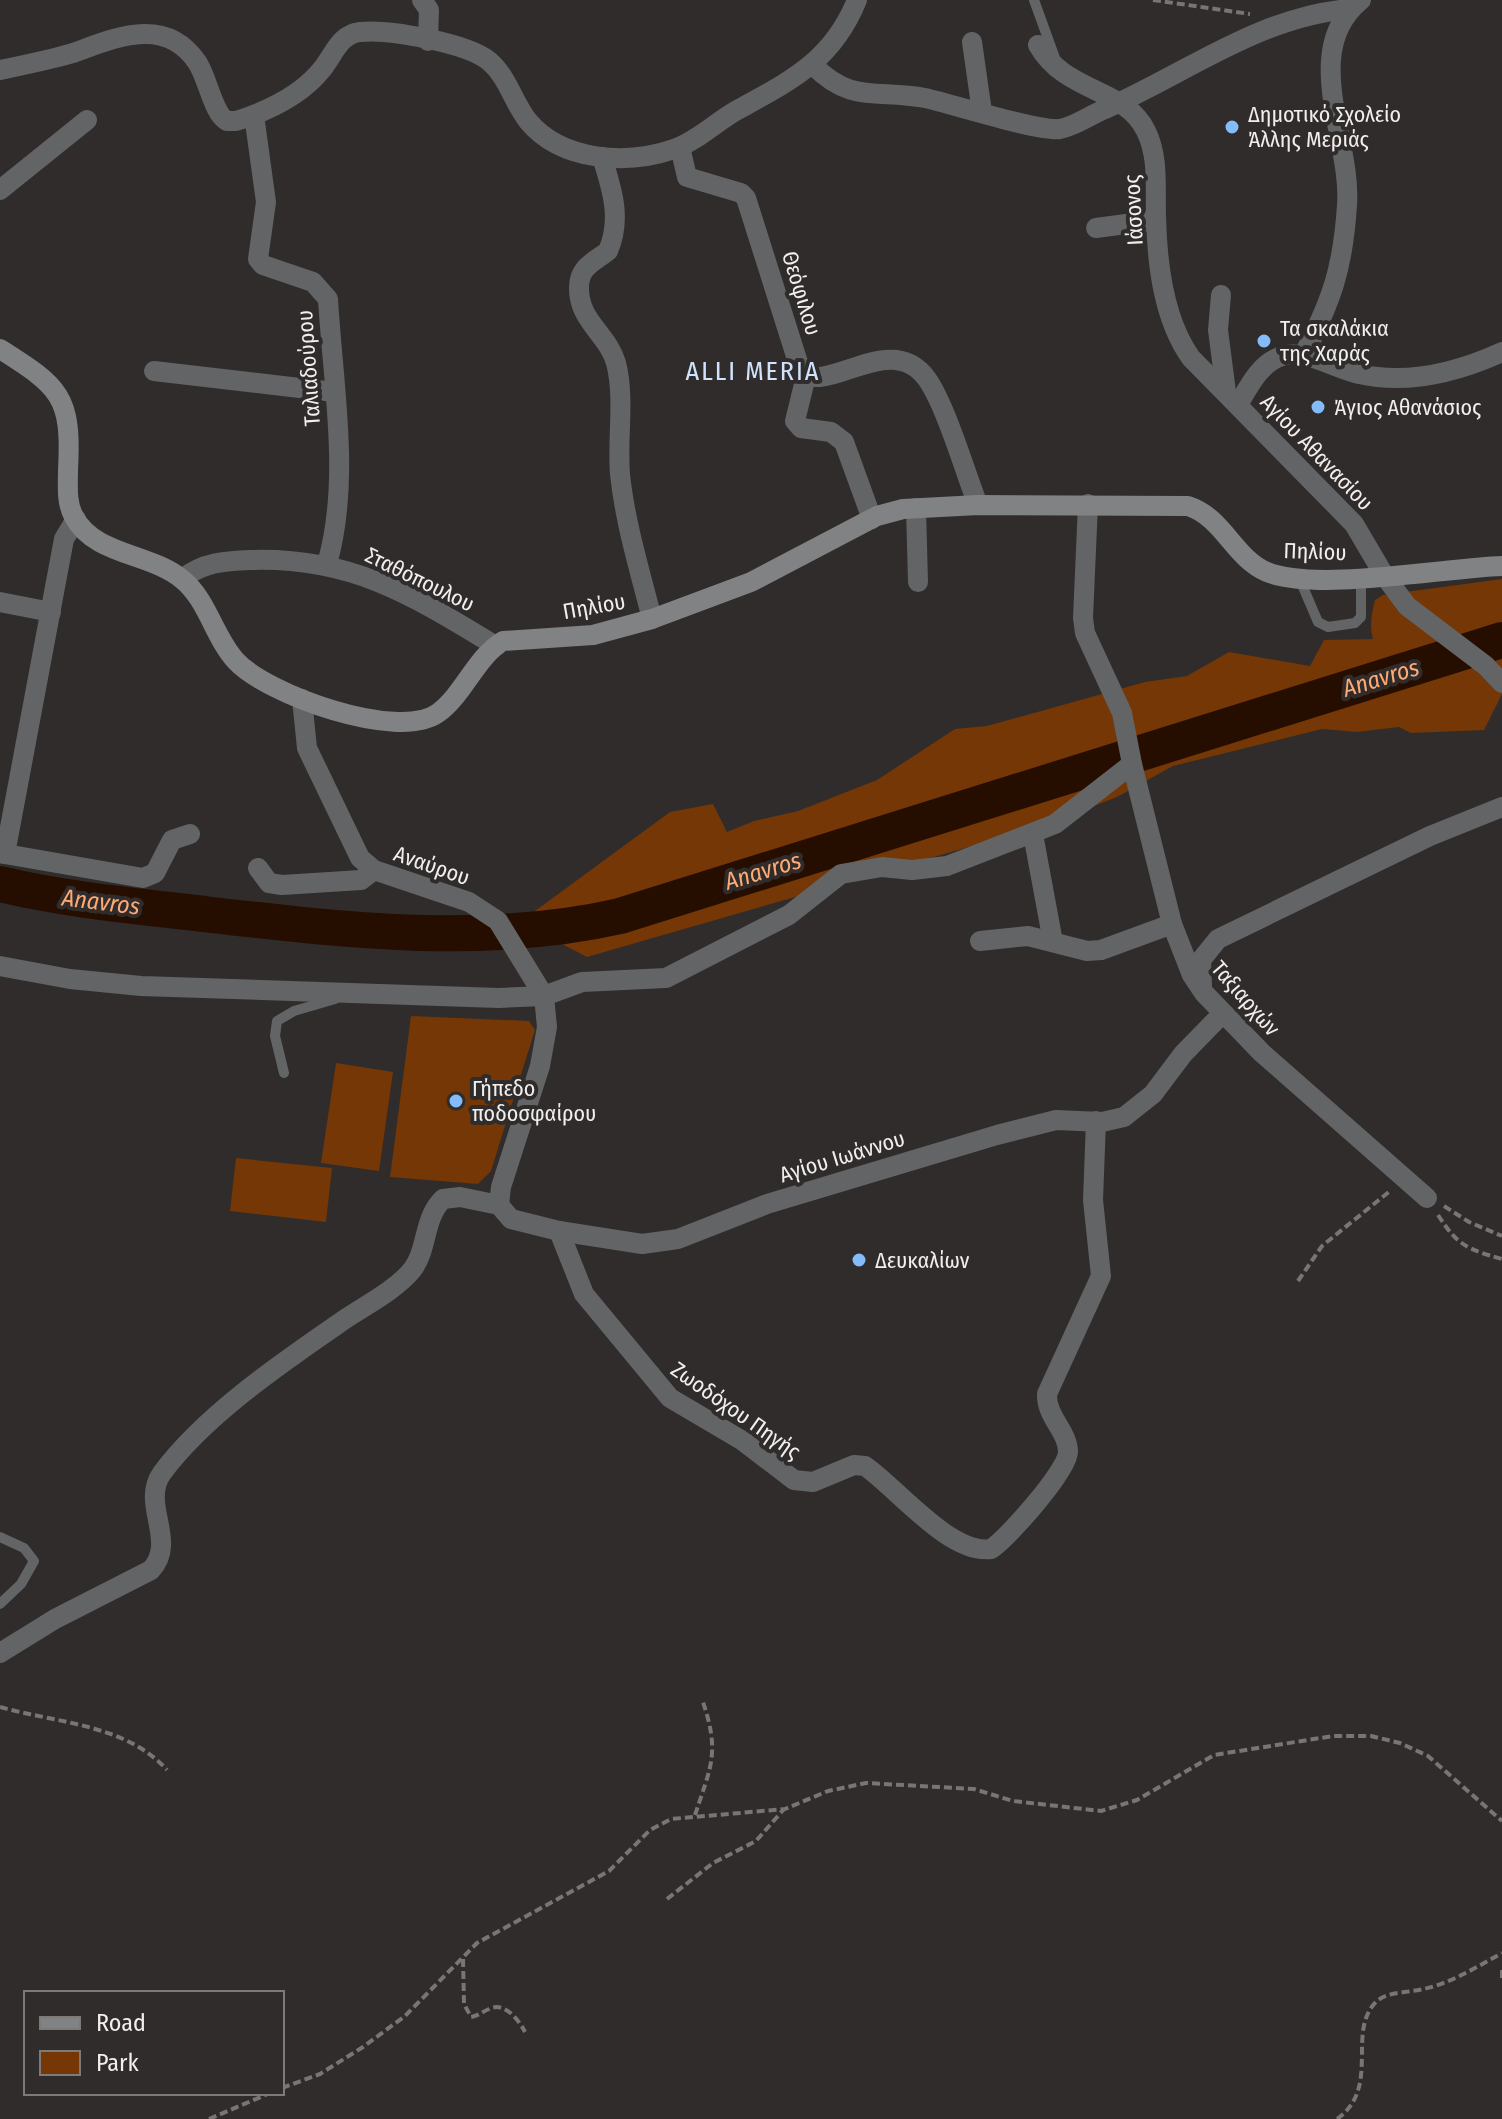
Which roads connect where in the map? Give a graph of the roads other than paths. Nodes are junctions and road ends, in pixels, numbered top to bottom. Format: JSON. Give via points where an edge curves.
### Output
{"nodes":[{"id":1,"x":422,"y":0,"type":"edge"},
{"id":2,"x":857,"y":0,"type":"edge"},
{"id":3,"x":1034,"y":0,"type":"edge"},
{"id":4,"x":1355,"y":5,"type":"edge"},
{"id":5,"x":428,"y":41,"type":"junction"},
{"id":6,"x":972,"y":42,"type":"dead end"},
{"id":7,"x":1038,"y":45,"type":"dead end"},
{"id":8,"x":813,"y":65,"type":"junction"},
{"id":9,"x":0,"y":70,"type":"edge"},
{"id":10,"x":1059,"y":73,"type":"junction"},
{"id":11,"x":1120,"y":103,"type":"junction"},
{"id":12,"x":982,"y":112,"type":"junction"},
{"id":13,"x":254,"y":115,"type":"junction"},
{"id":14,"x":87,"y":120,"type":"dead end"},
{"id":15,"x":680,"y":147,"type":"junction"},
{"id":16,"x":602,"y":157,"type":"junction"},
{"id":17,"x":0,"y":190,"type":"edge"},
{"id":18,"x":1156,"y":220,"type":"junction"},
{"id":19,"x":1096,"y":228,"type":"dead end"},
{"id":20,"x":1221,"y":295,"type":"dead end"},
{"id":21,"x":0,"y":349,"type":"edge"},
{"id":22,"x":1502,"y":352,"type":"edge"},
{"id":23,"x":1303,"y":356,"type":"junction"},
{"id":24,"x":154,"y":371,"type":"dead end"},
{"id":25,"x":806,"y":376,"type":"junction"},
{"id":26,"x":334,"y":392,"type":"junction"},
{"id":27,"x":1232,"y":398,"type":"junction"},
{"id":28,"x":1088,"y":504,"type":"junction"},
{"id":29,"x":978,"y":505,"type":"junction"},
{"id":30,"x":916,"y":508,"type":"junction"},
{"id":31,"x":76,"y":519,"type":"junction"},
{"id":32,"x":872,"y":519,"type":"junction"},
{"id":33,"x":327,"y":564,"type":"junction"},
{"id":34,"x":1502,"y":566,"type":"edge"},
{"id":35,"x":1384,"y":575,"type":"junction"},
{"id":36,"x":1361,"y":576,"type":"junction"},
{"id":37,"x":182,"y":579,"type":"junction"},
{"id":38,"x":1300,"y":580,"type":"junction"},
{"id":39,"x":918,"y":582,"type":"dead end"},
{"id":40,"x":0,"y":602,"type":"edge"},
{"id":41,"x":51,"y":612,"type":"junction"},
{"id":42,"x":652,"y":619,"type":"junction"},
{"id":43,"x":496,"y":646,"type":"junction"},
{"id":44,"x":1502,"y":683,"type":"edge"},
{"id":45,"x":302,"y":699,"type":"junction"},
{"id":46,"x":1131,"y":762,"type":"junction"},
{"id":47,"x":1502,"y":807,"type":"edge"},
{"id":48,"x":190,"y":834,"type":"dead end"},
{"id":49,"x":1033,"y":834,"type":"junction"},
{"id":50,"x":2,"y":854,"type":"edge"},
{"id":51,"x":258,"y":868,"type":"dead end"},
{"id":52,"x":374,"y":870,"type":"junction"},
{"id":53,"x":1172,"y":924,"type":"junction"},
{"id":54,"x":980,"y":941,"type":"dead end"},
{"id":55,"x":1053,"y":942,"type":"junction"},
{"id":56,"x":0,"y":966,"type":"edge"},
{"id":57,"x":356,"y":993,"type":"junction"},
{"id":58,"x":1204,"y":993,"type":"junction"},
{"id":59,"x":544,"y":996,"type":"junction"},
{"id":60,"x":1222,"y":1014,"type":"junction"},
{"id":61,"x":284,"y":1073,"type":"dead end"},
{"id":62,"x":1096,"y":1121,"type":"junction"},
{"id":63,"x":1427,"y":1198,"type":"road end"},
{"id":64,"x":499,"y":1205,"type":"junction"},
{"id":65,"x":559,"y":1231,"type":"junction"},
{"id":66,"x":0,"y":1537,"type":"edge"},
{"id":67,"x":0,"y":1604,"type":"edge"},
{"id":68,"x":0,"y":1653,"type":"edge"}],
"edges":[{"from":1,"to":5,"type":"street","via":[[429,10]]},
{"from":2,"to":8,"type":"street","via":[[847,23]]},
{"from":3,"to":10,"type":"lane"},
{"from":4,"to":11,"type":"street","via":[[1292,20],[1210,55]]},
{"from":4,"to":23,"type":"street","via":[[1337,35],[1330,63],[1347,180],[1342,253],[1331,301]]},
{"from":5,"to":13,"type":"street","via":[[351,34],[307,86]]},
{"from":5,"to":16,"type":"street","via":[[483,56],[504,77],[536,129],[566,147]]},
{"from":6,"to":12,"type":"street"},
{"from":7,"to":10,"type":"street","name":"Ιάσονος"},
{"from":8,"to":12,"type":"street","via":[[844,90],[922,98]]},
{"from":8,"to":15,"type":"street"},
{"from":9,"to":13,"type":"street","via":[[132,32],[157,34],[195,57],[222,119]]},
{"from":10,"to":11,"type":"street","name":"Ιάσονος"},
{"from":11,"to":12,"type":"street","via":[[1057,129]]},
{"from":11,"to":18,"type":"street","name":"Ιάσονος","via":[[1140,119],[1150,142]]},
{"from":13,"to":26,"type":"street","name":"Ταλιαδούρου","via":[[266,202],[258,259],[323,289]]},
{"from":14,"to":17,"type":"street"},
{"from":15,"to":16,"type":"street","via":[[638,158]]},
{"from":15,"to":25,"type":"street","name":"Θεόφιλου","via":[[687,177],[746,198]]},
{"from":16,"to":42,"type":"street","via":[[613,190],[614,231],[608,251],[585,268],[579,292],[585,317],[605,340],[617,366],[624,507]]},
{"from":18,"to":19,"type":"street"},
{"from":18,"to":27,"type":"street","name":"Ιάσονος","via":[[1176,333],[1191,358]]},
{"from":20,"to":27,"type":"street","via":[[1218,330]]},
{"from":21,"to":31,"type":"main road","via":[[39,374],[61,398],[70,428],[67,492]]},
{"from":22,"to":23,"type":"street","via":[[1461,369],[1398,378],[1358,374]]},
{"from":23,"to":27,"type":"street","via":[[1287,355],[1267,365]]},
{"from":24,"to":26,"type":"street"},
{"from":25,"to":29,"type":"street","via":[[878,359],[919,371],[934,394]]},
{"from":25,"to":32,"type":"street","via":[[795,421],[803,429],[831,432],[844,442]]},
{"from":26,"to":33,"type":"street","name":"Ταλιαδούρου","via":[[338,497]]},
{"from":27,"to":35,"type":"street","name":"Αγίου Αθανασίου","via":[[1354,524]]},
{"from":28,"to":29,"type":"main road","name":"Πηλίου"},
{"from":28,"to":38,"type":"main road","name":"Πηλίου","via":[[1168,503],[1194,508],[1212,519],[1253,564]]},
{"from":28,"to":46,"type":"street","name":"Ταξιαρχών","via":[[1085,633],[1122,713]]},
{"from":29,"to":30,"type":"main road","name":"Πηλίου"},
{"from":30,"to":32,"type":"main road","name":"Πηλίου"},
{"from":30,"to":39,"type":"street"},
{"from":31,"to":37,"type":"main road","via":[[107,545]]},
{"from":31,"to":41,"type":"street","via":[[64,539]]},
{"from":32,"to":42,"type":"main road","name":"Πηλίου","via":[[751,582]]},
{"from":33,"to":37,"type":"street","name":"Σταθόπουλου","via":[[224,561],[197,568]]},
{"from":33,"to":43,"type":"street","name":"Σταθόπουλου","via":[[390,587]]},
{"from":34,"to":35,"type":"main road","name":"Πηλίου"},
{"from":35,"to":36,"type":"main road","name":"Πηλίου"},
{"from":35,"to":44,"type":"street","name":"Αγίου Αθανασίου","via":[[1421,619]]},
{"from":36,"to":38,"type":"main road","name":"Πηλίου"},
{"from":36,"to":38,"type":"lane","via":[[1361,617],[1355,623],[1328,627],[1318,622]]},
{"from":37,"to":45,"type":"main road","via":[[198,596],[236,662],[261,683]]},
{"from":40,"to":41,"type":"street"},
{"from":41,"to":50,"type":"street"},
{"from":42,"to":43,"type":"main road","name":"Πηλίου","via":[[593,635],[518,638]]},
{"from":43,"to":45,"type":"main road","via":[[449,703],[428,719],[396,722]]},
{"from":45,"to":52,"type":"street","name":"Αναύρου","via":[[307,748],[360,858]]},
{"from":46,"to":49,"type":"street","via":[[1074,811]]},
{"from":46,"to":53,"type":"street","name":"Ταξιαρχών"},
{"from":47,"to":58,"type":"street","via":[[1430,836],[1218,939],[1201,960]]},
{"from":48,"to":50,"type":"street","via":[[172,840],[155,873],[143,878]]},
{"from":49,"to":55,"type":"street"},
{"from":49,"to":59,"type":"street","via":[[947,866],[841,874],[789,915],[666,978],[582,982]]},
{"from":51,"to":52,"type":"street","via":[[269,883],[282,885],[361,880]]},
{"from":52,"to":59,"type":"street","name":"Αναύρου","via":[[469,902],[498,921]]},
{"from":53,"to":55,"type":"street","via":[[1101,950]]},
{"from":53,"to":58,"type":"street","name":"Ταξιαρχών"},
{"from":54,"to":55,"type":"street","via":[[1023,936]]},
{"from":56,"to":57,"type":"street","via":[[141,986]]},
{"from":57,"to":59,"type":"street"},
{"from":57,"to":61,"type":"lane","via":[[277,1021]]},
{"from":58,"to":60,"type":"street","name":"Ταξιαρχών"},
{"from":59,"to":64,"type":"street","name":"Αναύρου","via":[[547,1027],[540,1066]]},
{"from":60,"to":62,"type":"street","name":"Αγίου Ιωάννου","via":[[1146,1102],[1124,1117]]},
{"from":60,"to":63,"type":"street","name":"Ταξιαρχών"},
{"from":62,"to":65,"type":"street","name":"Αγίου Ιωάννου","via":[[1056,1120],[997,1135],[767,1204],[662,1242],[642,1244]]},
{"from":62,"to":65,"type":"street","name":"Ζωοδόχου Πηγής","via":[[1093,1190],[1101,1276],[1047,1394],[1067,1457],[991,1549],[975,1549],[952,1537],[865,1466],[854,1465],[813,1482],[794,1480],[743,1441],[670,1398],[584,1294]]},
{"from":64,"to":65,"type":"street","name":"Αγίου Ιωάννου","via":[[511,1219]]},
{"from":64,"to":68,"type":"street","name":"Αγίου Ιωάννου","via":[[443,1199],[433,1211],[412,1269],[267,1376],[159,1477],[153,1493],[162,1547],[151,1570]]},
{"from":66,"to":67,"type":"lane","via":[[24,1548],[34,1561],[21,1584]]}]}
